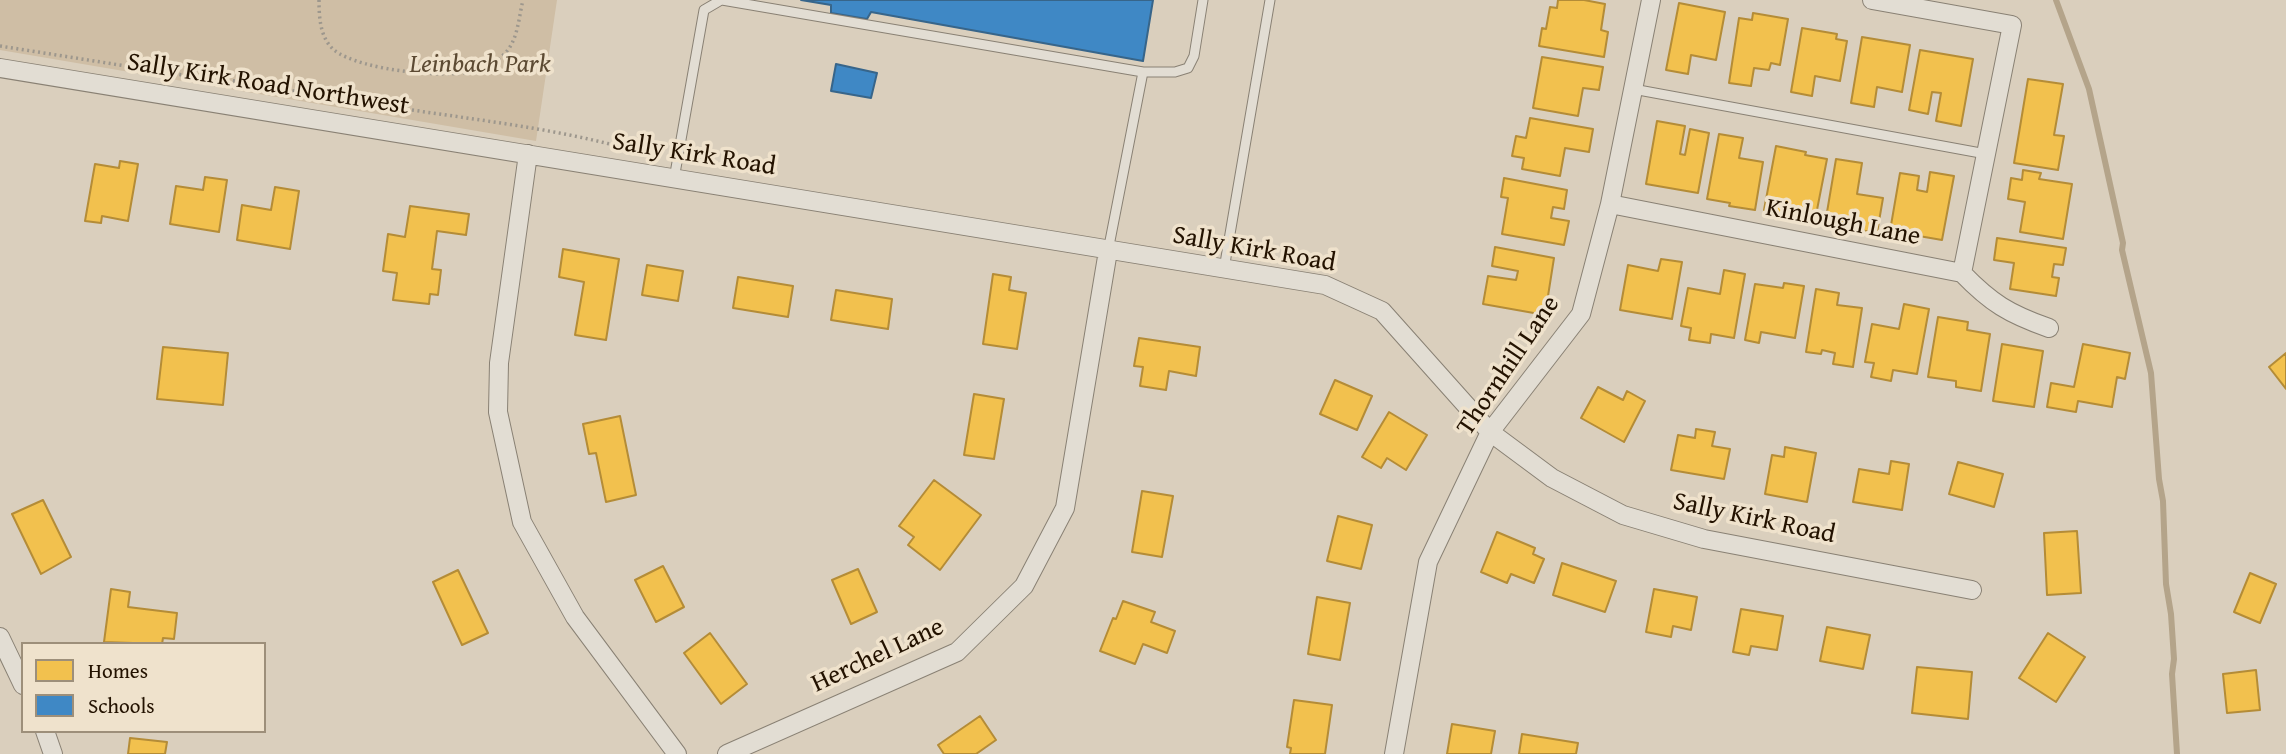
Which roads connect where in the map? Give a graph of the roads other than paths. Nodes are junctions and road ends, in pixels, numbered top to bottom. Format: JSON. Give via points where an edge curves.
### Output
{"nodes":[{"id":1,"x":722,"y":0,"type":"edge"},
{"id":2,"x":1203,"y":0,"type":"edge"},
{"id":3,"x":1270,"y":0,"type":"edge"},
{"id":4,"x":1651,"y":0,"type":"edge"},
{"id":5,"x":1872,"y":0,"type":"edge"},
{"id":6,"x":0,"y":68,"type":"edge"},
{"id":7,"x":1143,"y":72,"type":"junction"},
{"id":8,"x":1633,"y":89,"type":"junction"},
{"id":9,"x":528,"y":154,"type":"junction"},
{"id":10,"x":1986,"y":154,"type":"junction"},
{"id":11,"x":674,"y":179,"type":"junction"},
{"id":12,"x":1610,"y":204,"type":"junction"},
{"id":13,"x":1108,"y":251,"type":"junction"},
{"id":14,"x":1224,"y":269,"type":"junction"},
{"id":15,"x":1962,"y":273,"type":"junction"},
{"id":16,"x":2049,"y":328,"type":"dead end"},
{"id":17,"x":1490,"y":432,"type":"junction"},
{"id":18,"x":1972,"y":590,"type":"dead end"},
{"id":19,"x":0,"y":637,"type":"edge"},
{"id":20,"x":21,"y":681,"type":"edge"},
{"id":21,"x":46,"y":733,"type":"edge"},
{"id":22,"x":53,"y":754,"type":"edge"},
{"id":23,"x":677,"y":754,"type":"edge"},
{"id":24,"x":727,"y":754,"type":"edge"},
{"id":25,"x":1394,"y":754,"type":"edge"}],
"edges":[{"from":1,"to":7,"type":"lane"},
{"from":1,"to":11,"type":"lane","via":[[704,9]]},
{"from":2,"to":7,"type":"lane","via":[[1188,68]]},
{"from":3,"to":14,"type":"lane"},
{"from":4,"to":8,"type":"street","name":"Thornhill Lane"},
{"from":5,"to":10,"type":"street","via":[[2012,25]]},
{"from":6,"to":9,"type":"street","name":"Sally Kirk Road Northwest"},
{"from":7,"to":13,"type":"lane"},
{"from":8,"to":10,"type":"lane"},
{"from":8,"to":12,"type":"street","name":"Thornhill Lane"},
{"from":9,"to":11,"type":"street","name":"Sally Kirk Road"},
{"from":9,"to":23,"type":"street","via":[[499,363],[499,412],[522,522],[575,617]]},
{"from":10,"to":15,"type":"street"},
{"from":11,"to":13,"type":"street","name":"Sally Kirk Road"},
{"from":12,"to":15,"type":"street","name":"Kinlough Lane"},
{"from":12,"to":17,"type":"street","name":"Thornhill Lane","via":[[1581,314]]},
{"from":13,"to":14,"type":"street","name":"Sally Kirk Road"},
{"from":13,"to":24,"type":"street","name":"Herchel Lane","via":[[1065,508],[1024,586],[957,652]]},
{"from":14,"to":17,"type":"street","name":"Sally Kirk Road","via":[[1325,285],[1382,311]]},
{"from":15,"to":16,"type":"street","via":[[1984,295],[2018,317]]},
{"from":17,"to":18,"type":"street","name":"Sally Kirk Road","via":[[1552,478],[1623,515],[1704,539]]},
{"from":17,"to":25,"type":"street","name":"Thornhill Lane","via":[[1428,562]]},
{"from":19,"to":20,"type":"street"},
{"from":21,"to":22,"type":"street"}]}
